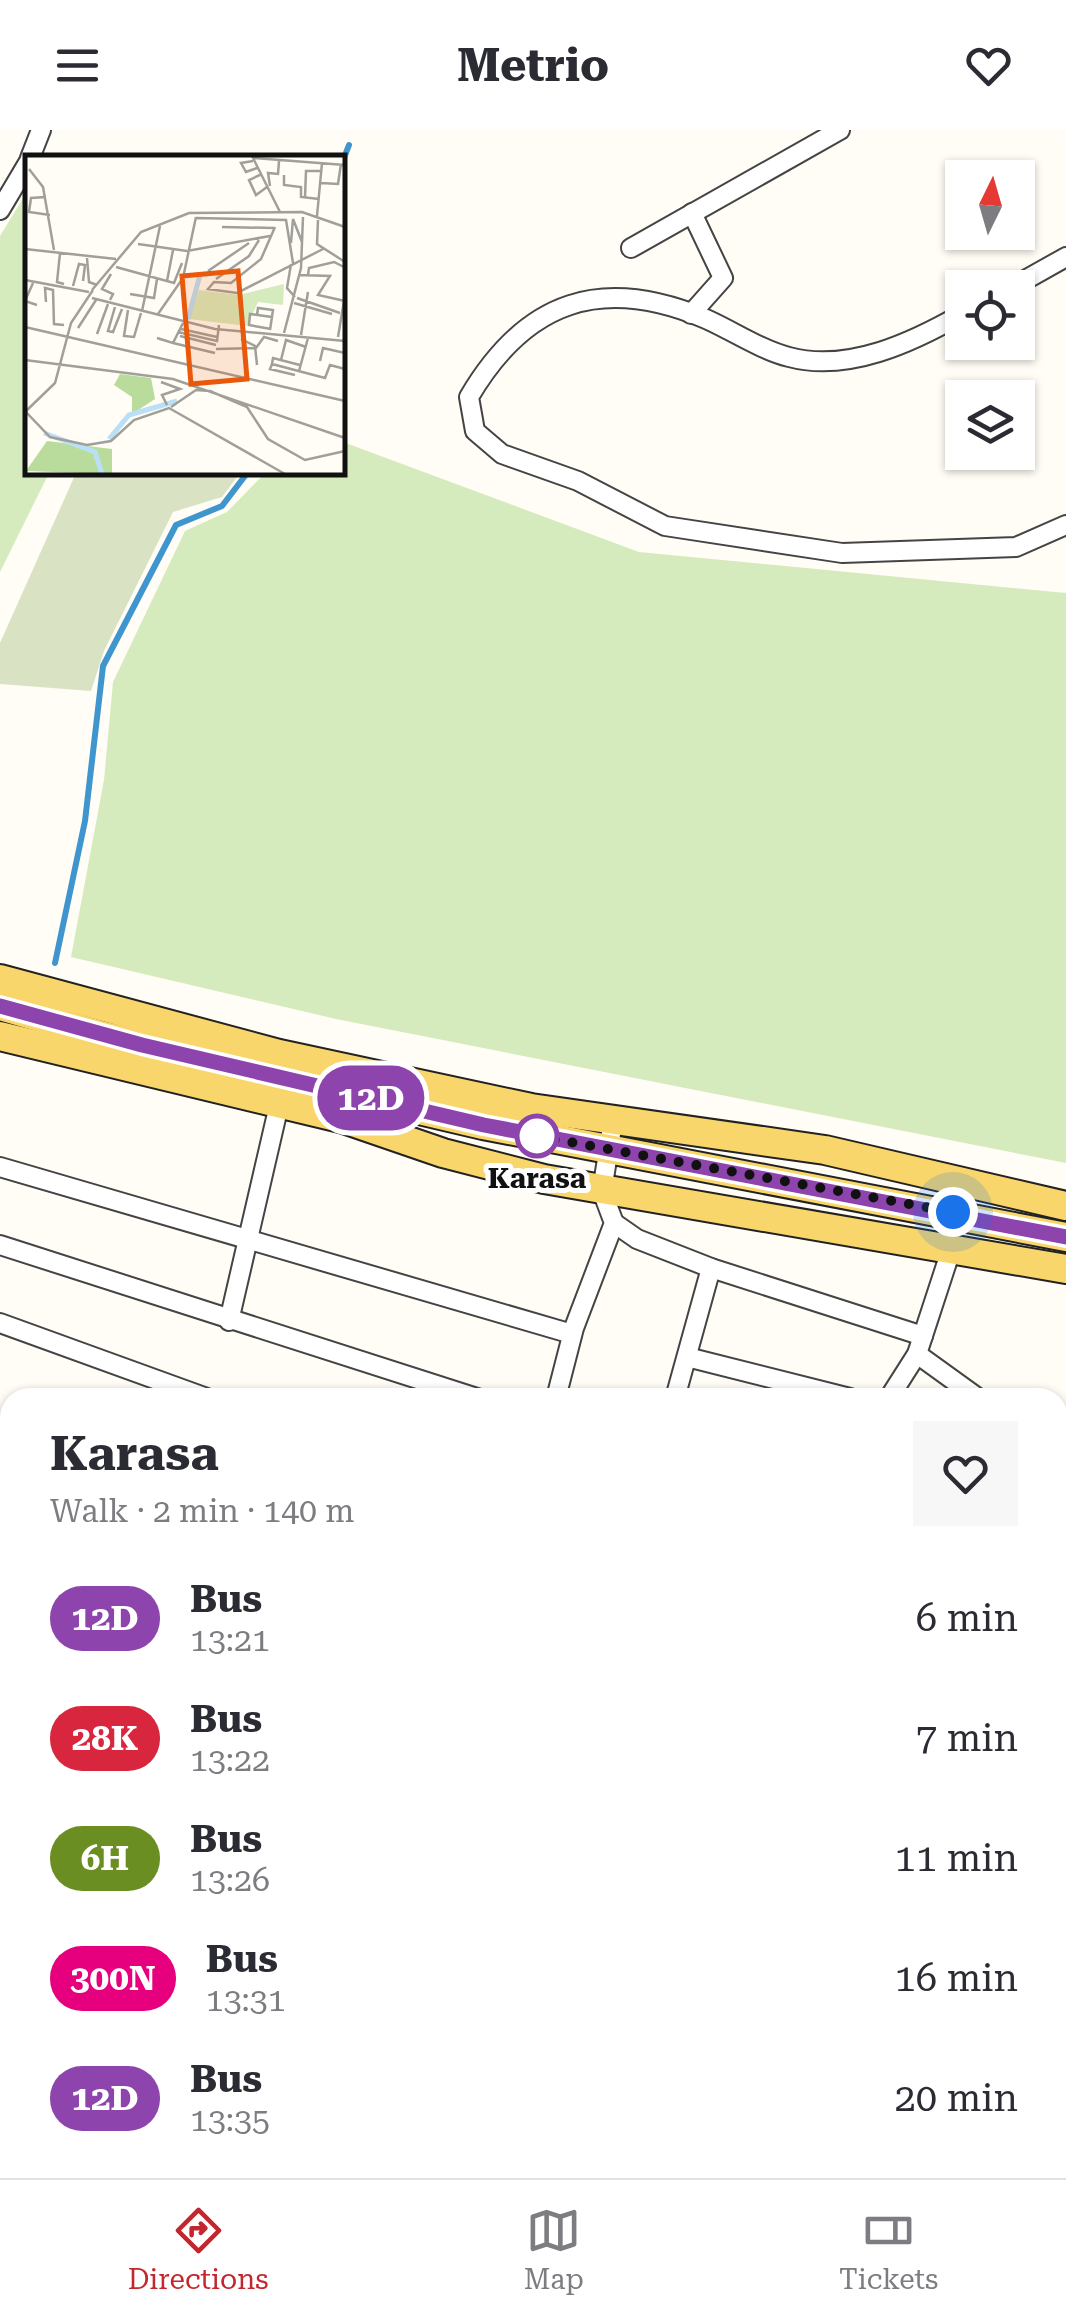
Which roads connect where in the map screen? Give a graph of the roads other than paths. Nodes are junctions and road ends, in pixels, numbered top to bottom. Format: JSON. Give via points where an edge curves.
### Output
{"nodes":[{"id":1,"x":41,"y":130,"type":"edge"},
{"id":2,"x":840,"y":130,"type":"edge"},
{"id":3,"x":31,"y":155,"type":"edge"},
{"id":4,"x":25,"y":167,"type":"edge"},
{"id":5,"x":0,"y":210,"type":"edge"},
{"id":6,"x":692,"y":213,"type":"junction"},
{"id":7,"x":632,"y":248,"type":"dead end"},
{"id":8,"x":1066,"y":257,"type":"edge"},
{"id":9,"x":1035,"y":274,"type":"edge"},
{"id":10,"x":692,"y":314,"type":"junction"},
{"id":11,"x":945,"y":324,"type":"edge"},
{"id":12,"x":1066,"y":525,"type":"edge"},
{"id":13,"x":0,"y":978,"type":"edge"},
{"id":14,"x":0,"y":1006,"type":"edge"},
{"id":15,"x":0,"y":1036,"type":"edge"},
{"id":16,"x":279,"y":1105,"type":"junction"},
{"id":17,"x":611,"y":1136,"type":"junction"},
{"id":18,"x":0,"y":1167,"type":"edge"},
{"id":19,"x":602,"y":1191,"type":"junction"},
{"id":20,"x":1066,"y":1206,"type":"edge"},
{"id":21,"x":614,"y":1223,"type":"junction"},
{"id":22,"x":1066,"y":1237,"type":"edge"},
{"id":23,"x":246,"y":1240,"type":"junction"},
{"id":24,"x":0,"y":1245,"type":"edge"},
{"id":25,"x":952,"y":1246,"type":"junction"},
{"id":26,"x":711,"y":1268,"type":"junction"},
{"id":27,"x":1066,"y":1269,"type":"edge"},
{"id":28,"x":228,"y":1320,"type":"junction"},
{"id":29,"x":0,"y":1324,"type":"edge"},
{"id":30,"x":572,"y":1334,"type":"junction"},
{"id":31,"x":924,"y":1334,"type":"junction"},
{"id":32,"x":687,"y":1357,"type":"junction"},
{"id":33,"x":180,"y":1388,"type":"edge"},
{"id":34,"x":445,"y":1388,"type":"edge"},
{"id":35,"x":558,"y":1388,"type":"edge"},
{"id":36,"x":678,"y":1388,"type":"edge"},
{"id":37,"x":810,"y":1388,"type":"edge"},
{"id":38,"x":894,"y":1388,"type":"edge"},
{"id":39,"x":970,"y":1388,"type":"edge"}],
"edges":[{"from":1,"to":3,"type":"street"},
{"from":2,"to":6,"type":"street"},
{"from":4,"to":5,"type":"street"},
{"from":6,"to":7,"type":"street"},
{"from":6,"to":10,"type":"street","via":[[723,278]]},
{"from":8,"to":9,"type":"street"},
{"from":10,"to":11,"type":"street","via":[[790,358],[850,359],[916,340]]},
{"from":10,"to":12,"type":"street","via":[[603,295],[544,316],[511,337],[485,370],[469,398],[474,432],[502,454],[578,481],[665,526],[842,552],[1016,547]]},
{"from":13,"to":17,"type":"main road"},
{"from":14,"to":17,"type":"main road","via":[[216,1063]]},
{"from":15,"to":16,"type":"main road"},
{"from":16,"to":19,"type":"main road"},
{"from":16,"to":23,"type":"street"},
{"from":17,"to":19,"type":"street"},
{"from":17,"to":20,"type":"main road","via":[[824,1150]]},
{"from":17,"to":22,"type":"main road"},
{"from":18,"to":23,"type":"street"},
{"from":19,"to":21,"type":"street"},
{"from":19,"to":25,"type":"main road"},
{"from":21,"to":26,"type":"street","via":[[637,1240]]},
{"from":21,"to":30,"type":"street"},
{"from":23,"to":28,"type":"street"},
{"from":23,"to":30,"type":"street"},
{"from":24,"to":28,"type":"street"},
{"from":25,"to":27,"type":"main road"},
{"from":25,"to":31,"type":"street"},
{"from":26,"to":31,"type":"street"},
{"from":26,"to":32,"type":"street"},
{"from":28,"to":34,"type":"street"},
{"from":29,"to":33,"type":"street"},
{"from":30,"to":35,"type":"street"},
{"from":31,"to":38,"type":"street"},
{"from":31,"to":39,"type":"street"},
{"from":32,"to":36,"type":"street"},
{"from":32,"to":37,"type":"street"}]}
